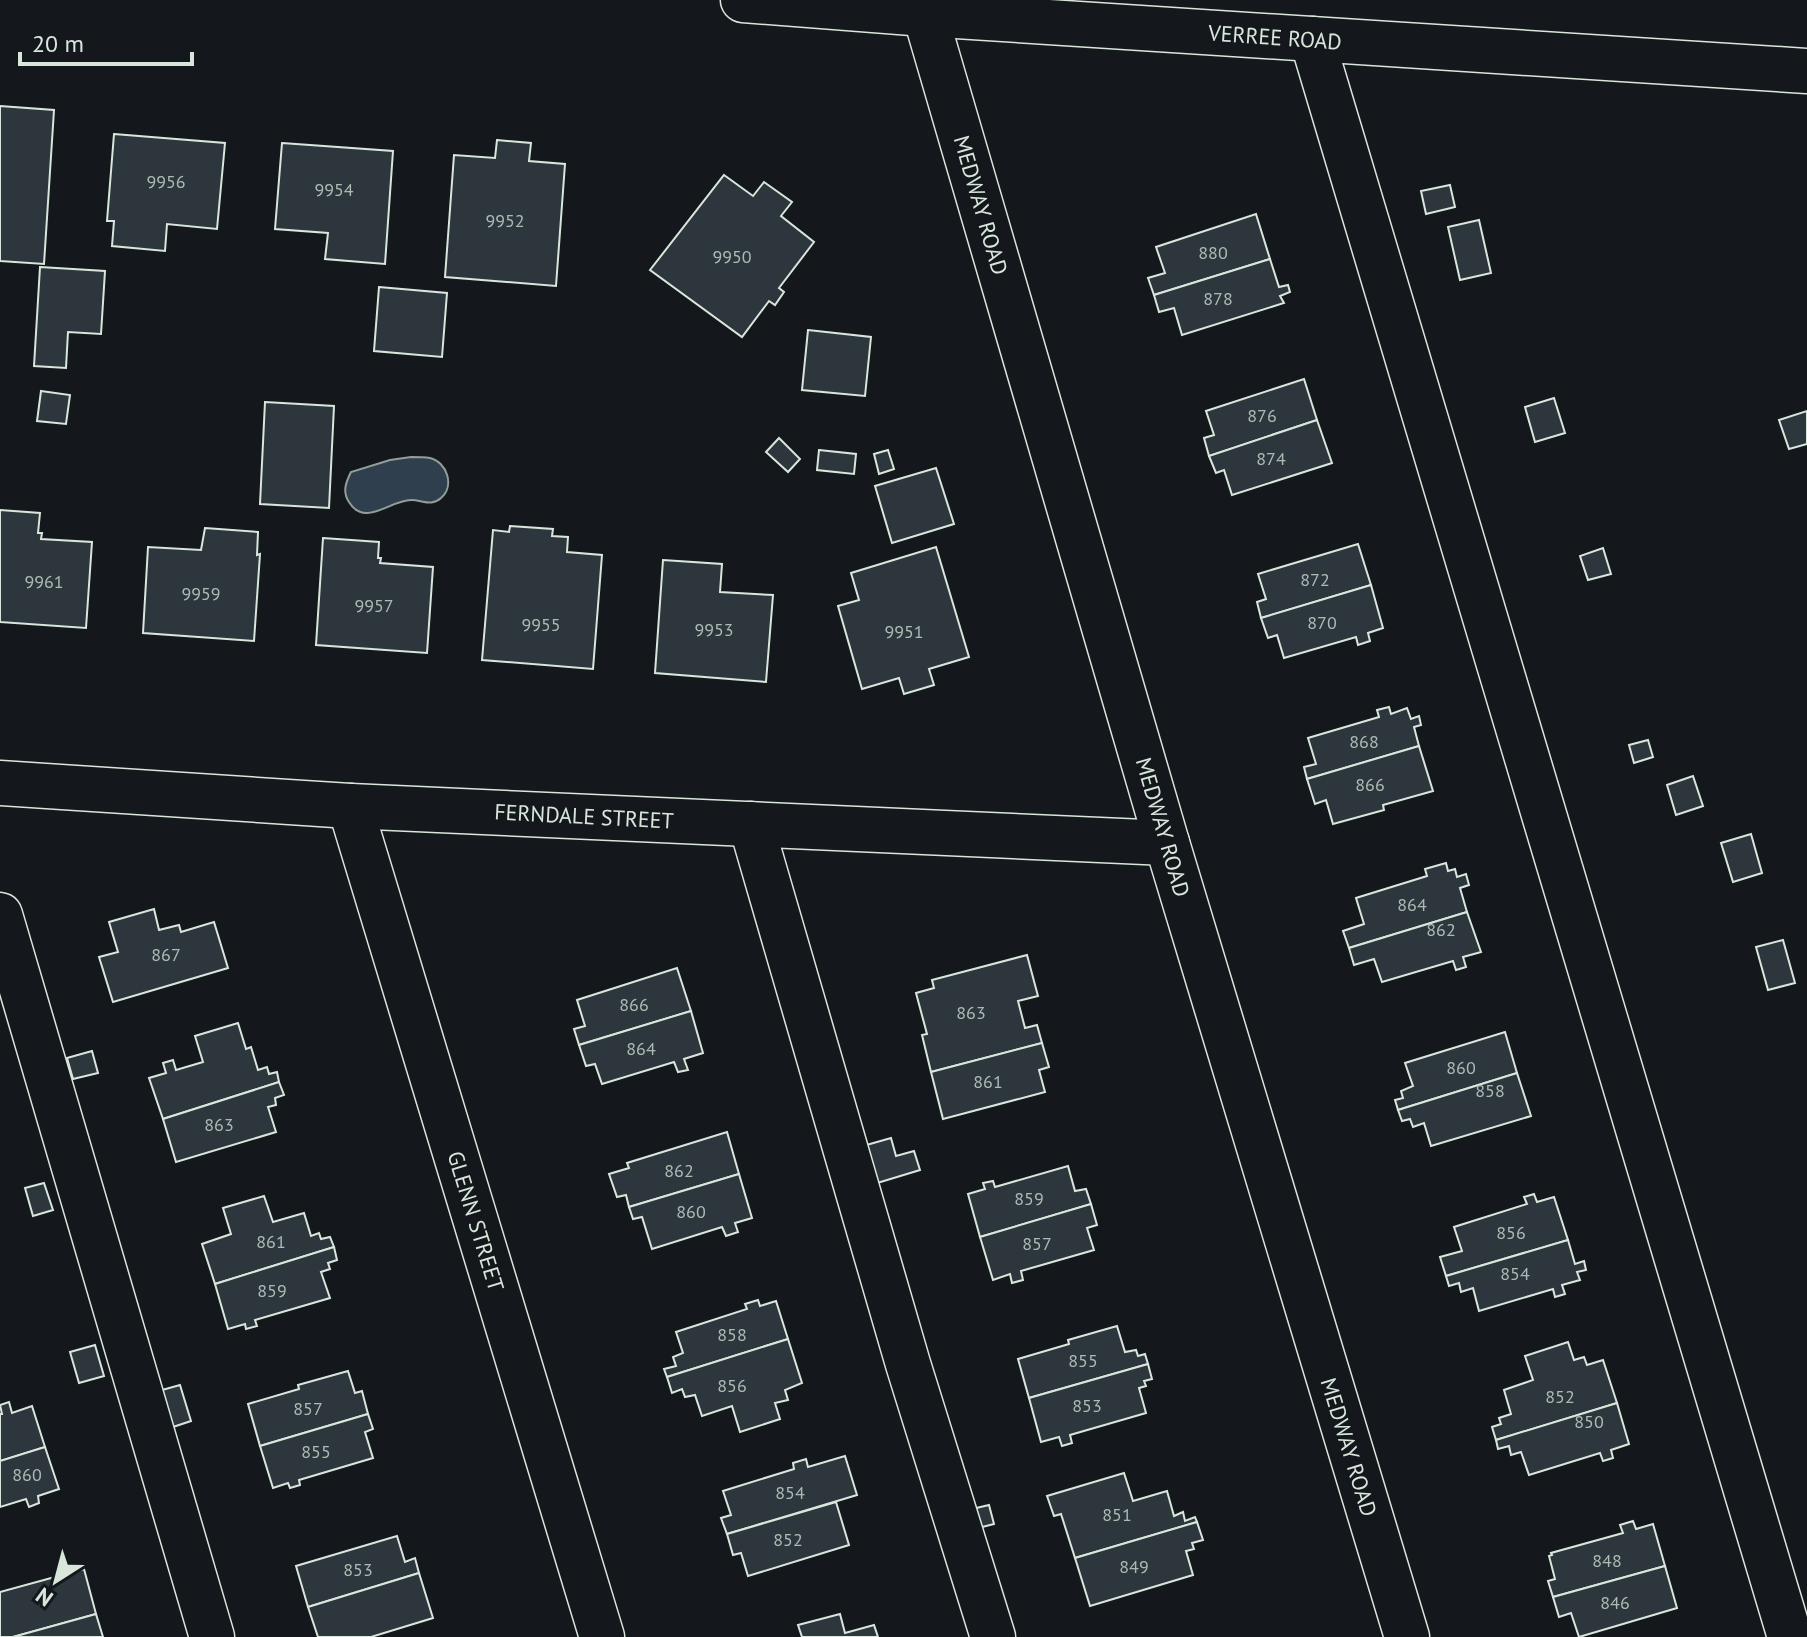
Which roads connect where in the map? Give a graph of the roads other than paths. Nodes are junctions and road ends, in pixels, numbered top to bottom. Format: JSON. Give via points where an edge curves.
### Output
{"nodes":[{"id":1,"x":743,"y":0,"type":"edge"},
{"id":2,"x":925,"y":14,"type":"junction"},
{"id":3,"x":1312,"y":39,"type":"junction"},
{"id":4,"x":1807,"y":71,"type":"edge"},
{"id":5,"x":0,"y":783,"type":"edge"},
{"id":6,"x":350,"y":806,"type":"junction"},
{"id":7,"x":751,"y":824,"type":"junction"},
{"id":8,"x":1167,"y":843,"type":"junction"},
{"id":9,"x":0,"y":915,"type":"edge"},
{"id":10,"x":212,"y":1637,"type":"edge"},
{"id":11,"x":602,"y":1637,"type":"edge"},
{"id":12,"x":993,"y":1637,"type":"edge"},
{"id":13,"x":1407,"y":1637,"type":"edge"},
{"id":14,"x":1790,"y":1637,"type":"edge"}],
"edges":[{"from":1,"to":2,"type":"street","name":"VERREE ROAD"},
{"from":2,"to":3,"type":"street","name":"VERREE ROAD"},
{"from":2,"to":8,"type":"street","name":"MEDWAY ROAD"},
{"from":3,"to":4,"type":"street","name":"VERREE ROAD"},
{"from":3,"to":14,"type":"street"},
{"from":5,"to":6,"type":"street","name":"FERNDALE STREET"},
{"from":6,"to":7,"type":"street","name":"FERNDALE STREET"},
{"from":6,"to":11,"type":"street","name":"GLENN STREET"},
{"from":7,"to":8,"type":"street","name":"FERNDALE STREET"},
{"from":7,"to":12,"type":"street"},
{"from":8,"to":13,"type":"street","name":"MEDWAY ROAD"},
{"from":9,"to":10,"type":"street"}]}
